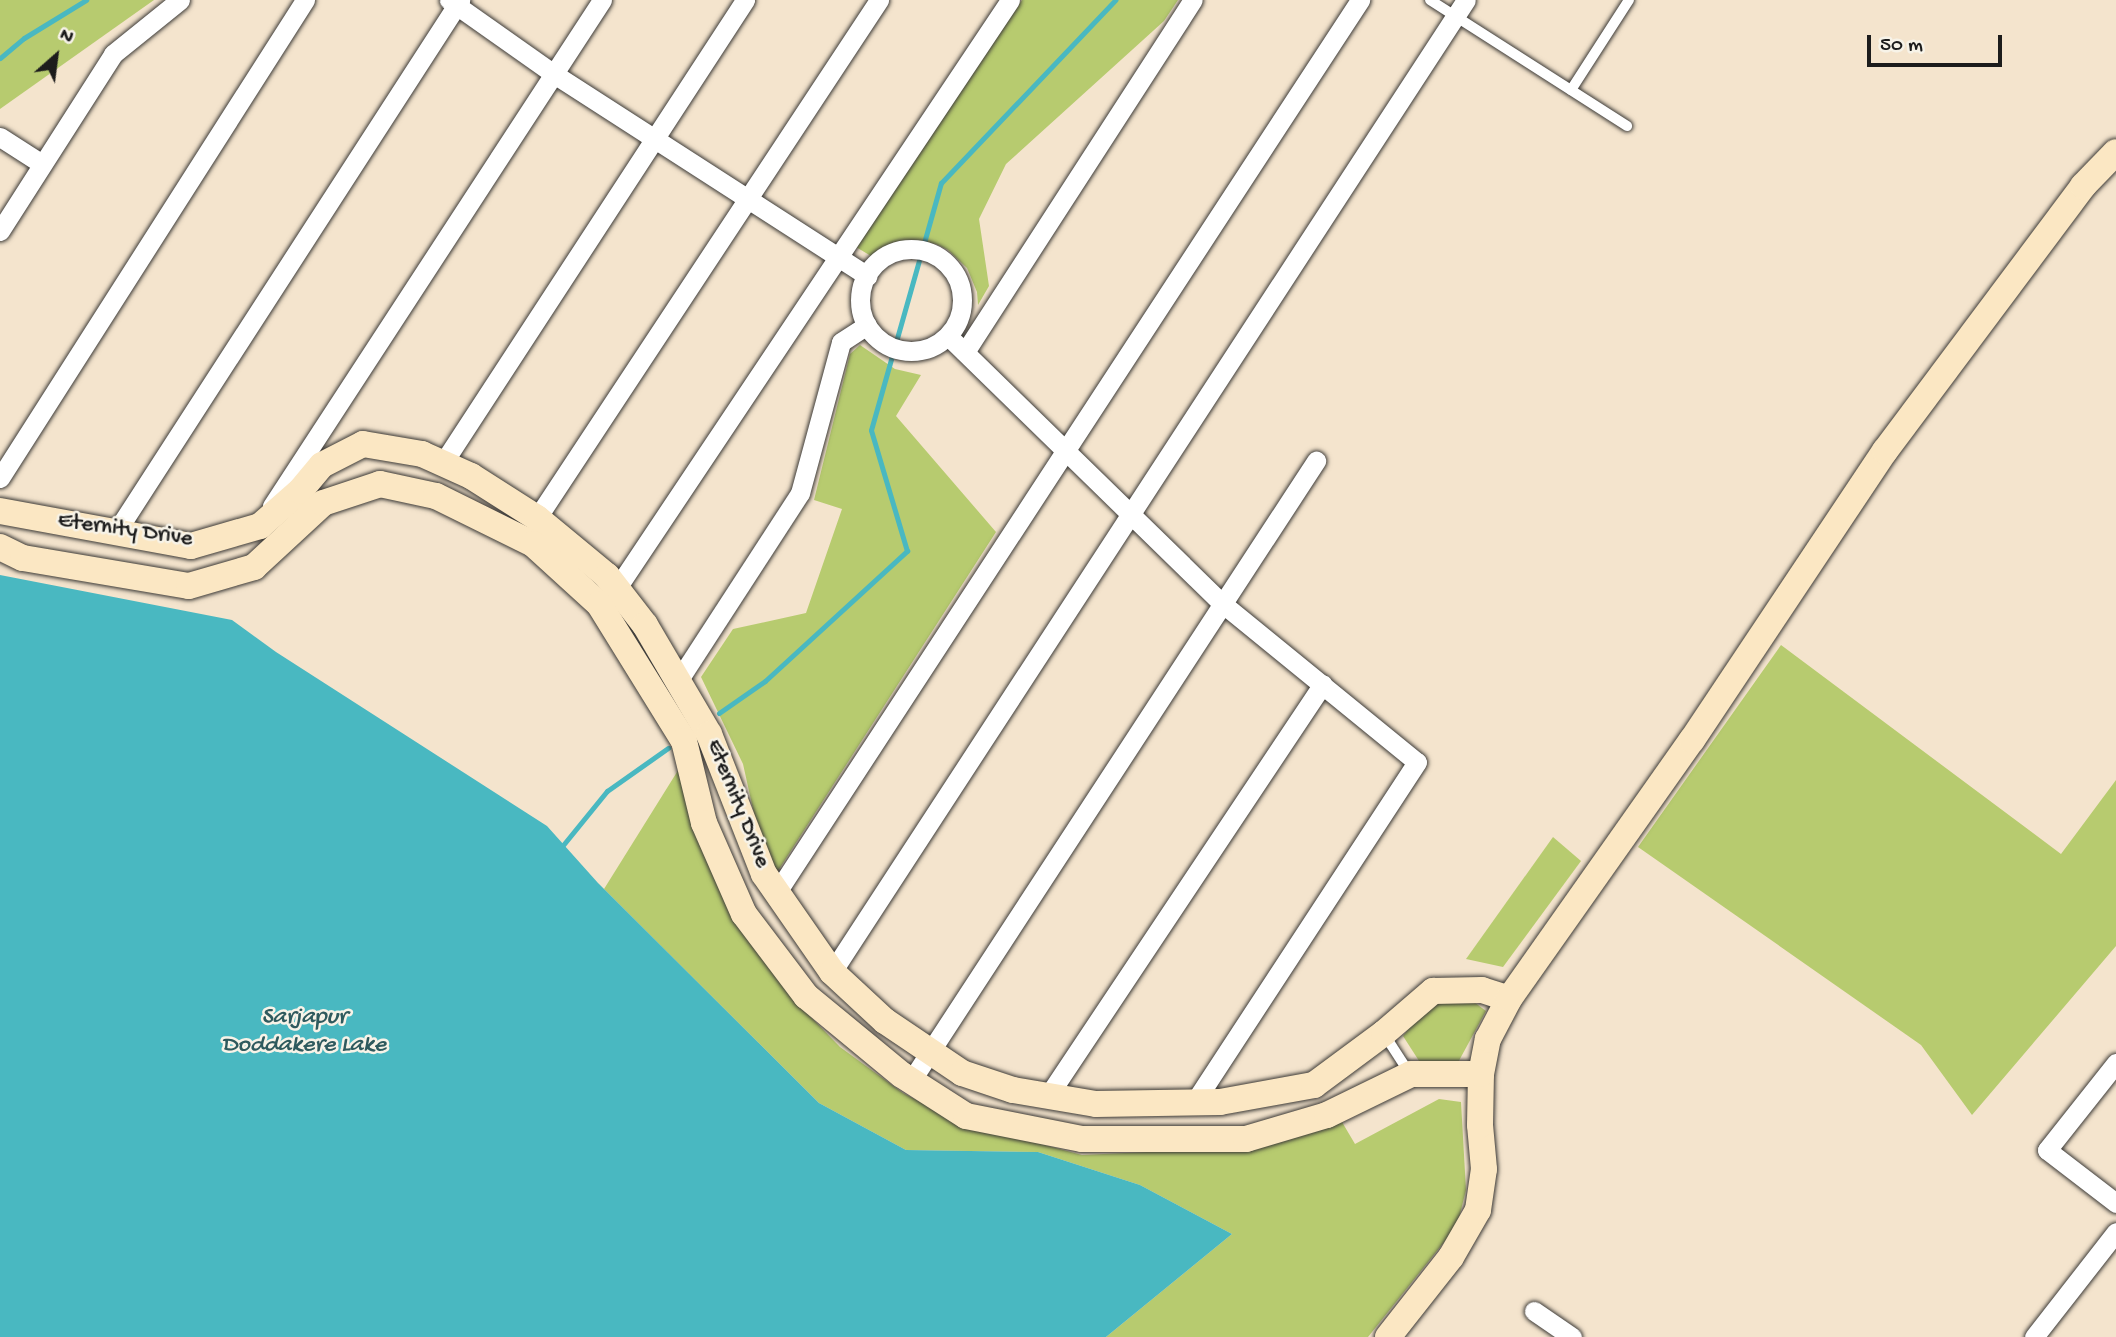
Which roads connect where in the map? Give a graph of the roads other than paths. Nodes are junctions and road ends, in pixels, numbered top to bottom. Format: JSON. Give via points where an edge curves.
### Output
{"nodes":[{"id":1,"x":180,"y":0,"type":"edge"},
{"id":2,"x":305,"y":0,"type":"edge"},
{"id":3,"x":602,"y":0,"type":"edge"},
{"id":4,"x":745,"y":0,"type":"edge"},
{"id":5,"x":879,"y":0,"type":"edge"},
{"id":6,"x":1010,"y":0,"type":"edge"},
{"id":7,"x":1193,"y":0,"type":"edge"},
{"id":8,"x":1360,"y":0,"type":"edge"},
{"id":9,"x":1430,"y":0,"type":"edge"},
{"id":10,"x":1629,"y":0,"type":"edge"},
{"id":11,"x":455,"y":2,"type":"edge"},
{"id":12,"x":1461,"y":8,"type":"edge"},
{"id":13,"x":554,"y":74,"type":"junction"},
{"id":14,"x":1571,"y":90,"type":"junction"},
{"id":15,"x":1627,"y":126,"type":"dead end"},
{"id":16,"x":0,"y":137,"type":"edge"},
{"id":17,"x":655,"y":139,"type":"junction"},
{"id":18,"x":2115,"y":155,"type":"edge"},
{"id":19,"x":42,"y":164,"type":"junction"},
{"id":20,"x":748,"y":199,"type":"junction"},
{"id":21,"x":0,"y":231,"type":"edge"},
{"id":22,"x":838,"y":257,"type":"junction"},
{"id":23,"x":867,"y":276,"type":"junction"},
{"id":24,"x":867,"y":325,"type":"junction"},
{"id":25,"x":948,"y":336,"type":"junction"},
{"id":26,"x":965,"y":352,"type":"junction"},
{"id":27,"x":1065,"y":454,"type":"junction"},
{"id":28,"x":1315,"y":461,"type":"dead end"},
{"id":29,"x":443,"y":463,"type":"junction"},
{"id":30,"x":0,"y":478,"type":"edge"},
{"id":31,"x":0,"y":511,"type":"edge"},
{"id":32,"x":1131,"y":517,"type":"junction"},
{"id":33,"x":537,"y":518,"type":"junction"},
{"id":34,"x":260,"y":526,"type":"junction"},
{"id":35,"x":116,"y":532,"type":"junction"},
{"id":36,"x":0,"y":547,"type":"edge"},
{"id":37,"x":617,"y":588,"type":"junction"},
{"id":38,"x":1223,"y":604,"type":"junction"},
{"id":39,"x":678,"y":681,"type":"junction"},
{"id":40,"x":1323,"y":684,"type":"junction"},
{"id":41,"x":777,"y":892,"type":"junction"},
{"id":42,"x":832,"y":972,"type":"junction"},
{"id":43,"x":1509,"y":999,"type":"junction"},
{"id":44,"x":1384,"y":1033,"type":"junction"},
{"id":45,"x":930,"y":1051,"type":"junction"},
{"id":46,"x":2116,"y":1063,"type":"edge"},
{"id":47,"x":1410,"y":1074,"type":"junction"},
{"id":48,"x":1481,"y":1074,"type":"junction"},
{"id":49,"x":911,"y":1081,"type":"junction"},
{"id":50,"x":1048,"y":1096,"type":"junction"},
{"id":51,"x":1194,"y":1103,"type":"junction"},
{"id":52,"x":2116,"y":1203,"type":"edge"},
{"id":53,"x":2116,"y":1232,"type":"edge"},
{"id":54,"x":1534,"y":1311,"type":"dead end"},
{"id":55,"x":1388,"y":1337,"type":"edge"},
{"id":56,"x":1572,"y":1337,"type":"edge"},
{"id":57,"x":2035,"y":1337,"type":"edge"}],
"edges":[{"from":1,"to":19,"type":"street","via":[[113,54]]},
{"from":2,"to":30,"type":"street"},
{"from":3,"to":13,"type":"street"},
{"from":4,"to":17,"type":"street"},
{"from":5,"to":20,"type":"street"},
{"from":6,"to":22,"type":"street"},
{"from":7,"to":26,"type":"street"},
{"from":8,"to":27,"type":"street"},
{"from":9,"to":12,"type":"lane"},
{"from":10,"to":14,"type":"lane"},
{"from":11,"to":13,"type":"street"},
{"from":11,"to":35,"type":"street"},
{"from":12,"to":14,"type":"lane"},
{"from":12,"to":32,"type":"street"},
{"from":13,"to":17,"type":"street"},
{"from":13,"to":34,"type":"street"},
{"from":14,"to":15,"type":"lane"},
{"from":16,"to":19,"type":"street"},
{"from":17,"to":20,"type":"street"},
{"from":17,"to":29,"type":"street"},
{"from":18,"to":43,"type":"street","via":[[2083,186],[1885,451],[1692,740]]},
{"from":19,"to":21,"type":"street"},
{"from":20,"to":22,"type":"street"},
{"from":20,"to":33,"type":"street"},
{"from":22,"to":23,"type":"street"},
{"from":22,"to":37,"type":"street"},
{"from":23,"to":24,"type":"street","via":[[860,305]]},
{"from":23,"to":25,"type":"street","via":[[877,262],[898,251],[922,250],[943,260],[958,279],[963,302]]},
{"from":24,"to":25,"type":"street","via":[[890,346],[910,351],[931,348]]},
{"from":24,"to":39,"type":"street","via":[[841,342],[800,493]]},
{"from":25,"to":26,"type":"street"},
{"from":26,"to":27,"type":"street"},
{"from":27,"to":32,"type":"street"},
{"from":27,"to":41,"type":"street"},
{"from":28,"to":38,"type":"street"},
{"from":29,"to":33,"type":"street","name":"Eternity Drive"},
{"from":29,"to":34,"type":"street","name":"Eternity Drive","via":[[422,454],[363,444],[322,465]]},
{"from":31,"to":35,"type":"street","name":"Eternity Drive"},
{"from":32,"to":38,"type":"street"},
{"from":32,"to":42,"type":"street"},
{"from":33,"to":37,"type":"street","name":"Eternity Drive"},
{"from":34,"to":35,"type":"street","name":"Eternity Drive","via":[[191,546]]},
{"from":36,"to":49,"type":"street","name":"Eternity Drive","via":[[23,558],[189,586],[254,566],[323,503],[380,484],[436,496],[533,544],[598,604],[684,741],[704,823],[744,914],[806,996]]},
{"from":37,"to":39,"type":"street","name":"Eternity Drive"},
{"from":38,"to":40,"type":"street"},
{"from":38,"to":45,"type":"street"},
{"from":39,"to":41,"type":"street","name":"Eternity Drive","via":[[709,734],[764,874]]},
{"from":40,"to":50,"type":"street"},
{"from":40,"to":51,"type":"street","via":[[1418,762]]},
{"from":41,"to":42,"type":"street","name":"Eternity Drive"},
{"from":42,"to":45,"type":"street","name":"Eternity Drive","via":[[885,1021]]},
{"from":43,"to":44,"type":"street","name":"Eternity Drive","via":[[1482,990],[1433,990]]},
{"from":43,"to":48,"type":"street","via":[[1488,1038]]},
{"from":44,"to":47,"type":"lane"},
{"from":44,"to":51,"type":"street","name":"Eternity Drive","via":[[1314,1084]]},
{"from":45,"to":49,"type":"street"},
{"from":45,"to":50,"type":"street","name":"Eternity Drive","via":[[962,1073]]},
{"from":46,"to":52,"type":"street","via":[[2046,1150]]},
{"from":47,"to":48,"type":"street","name":"Eternity Drive"},
{"from":47,"to":49,"type":"street","name":"Eternity Drive","via":[[1327,1115],[1246,1139],[1175,1140],[1082,1139],[966,1116]]},
{"from":48,"to":55,"type":"street","via":[[1484,1169],[1478,1210],[1451,1257]]},
{"from":50,"to":51,"type":"street","name":"Eternity Drive","via":[[1096,1104]]},
{"from":53,"to":57,"type":"street"},
{"from":54,"to":56,"type":"street"}]}
